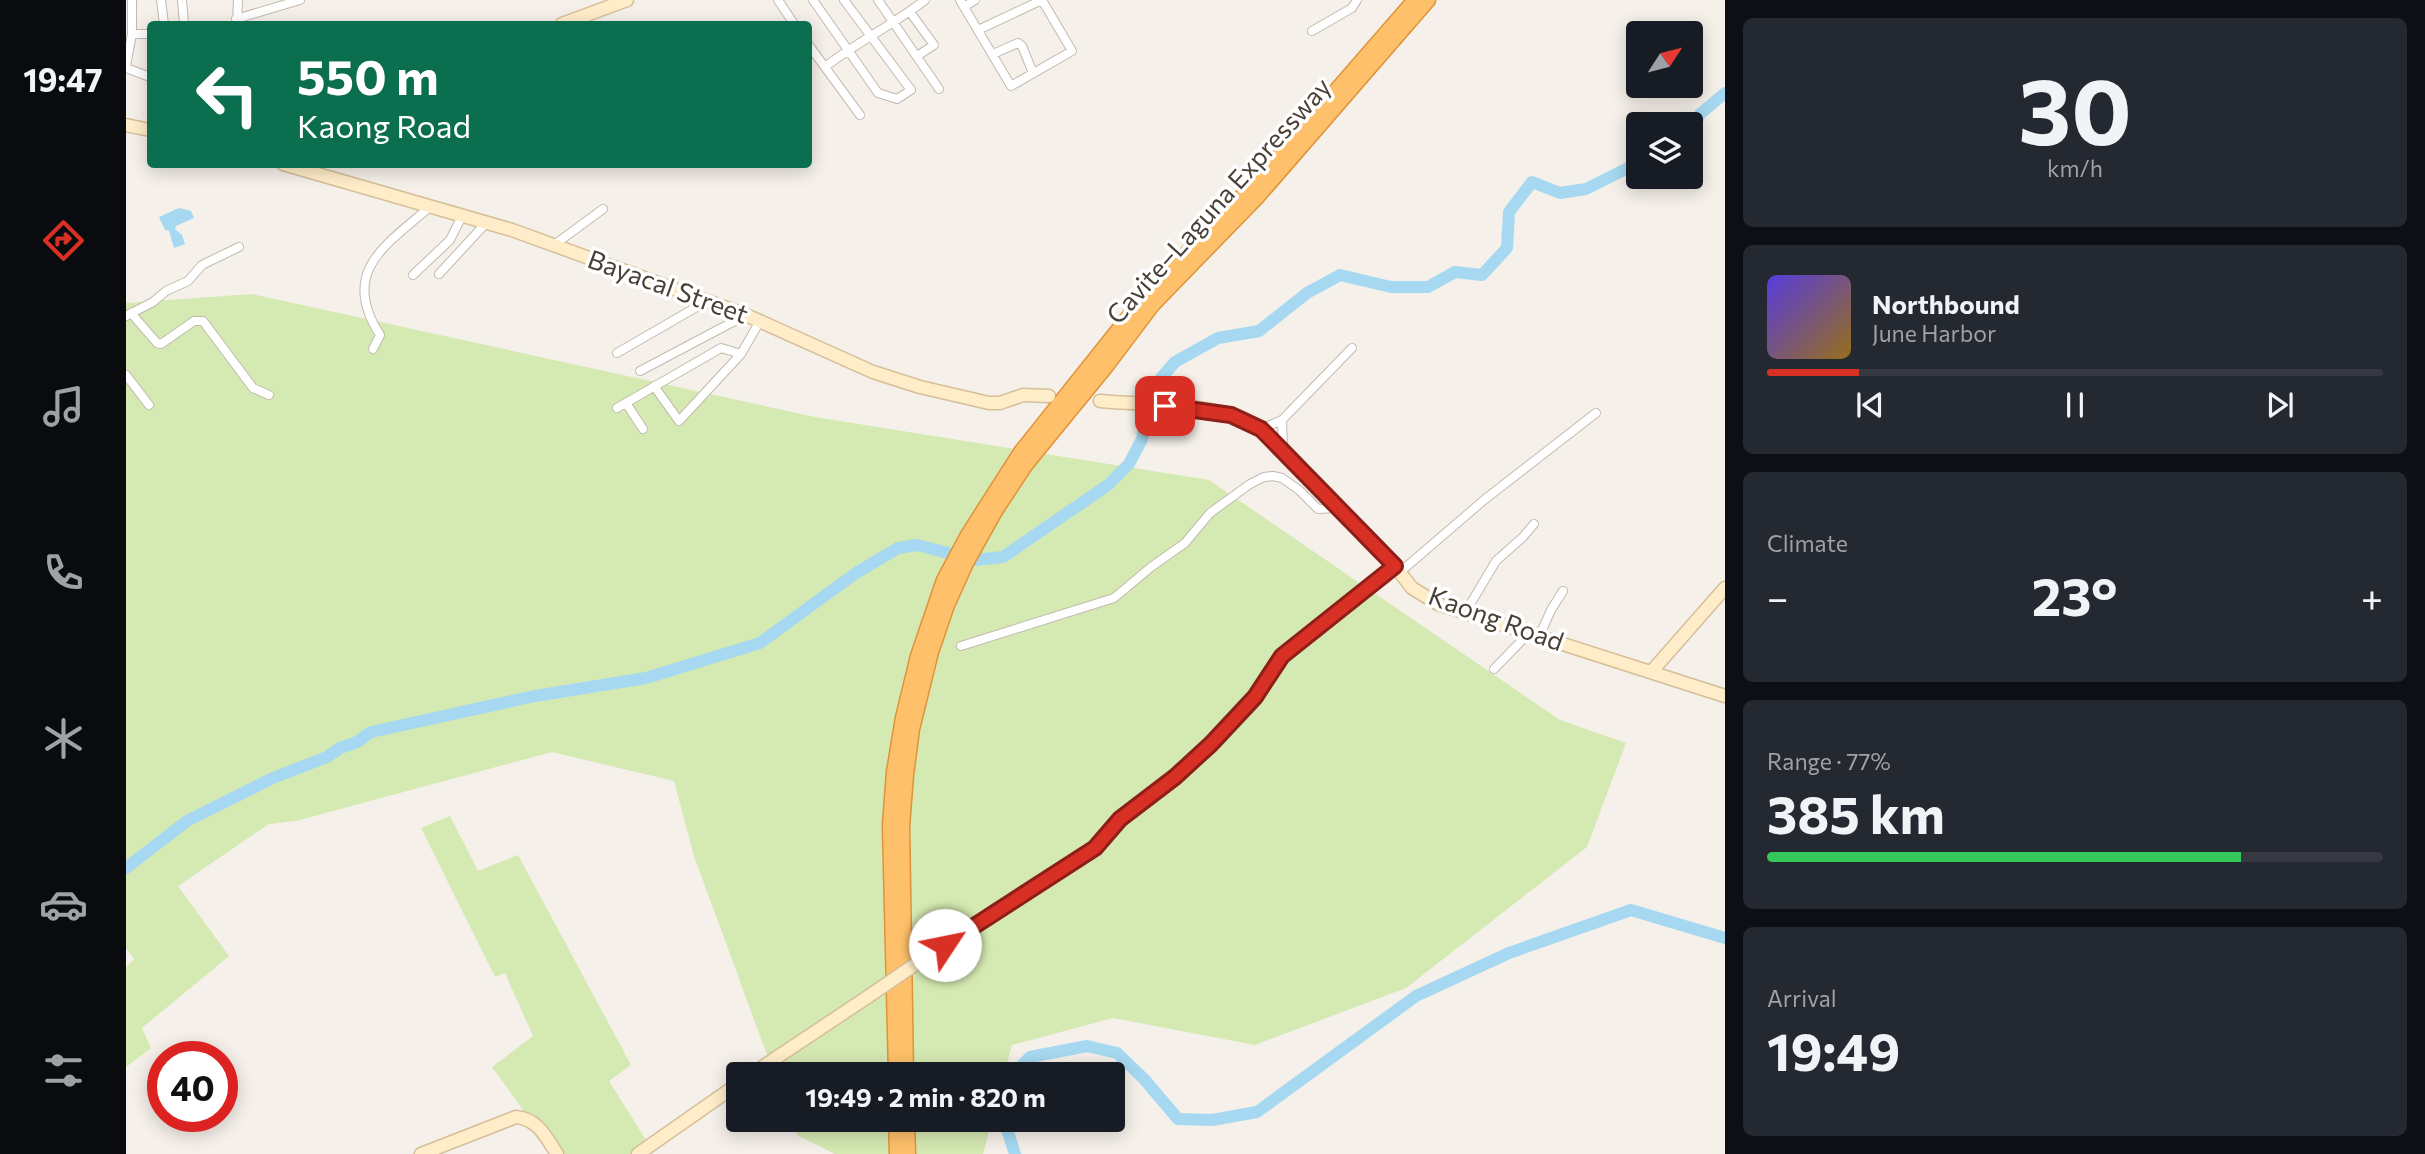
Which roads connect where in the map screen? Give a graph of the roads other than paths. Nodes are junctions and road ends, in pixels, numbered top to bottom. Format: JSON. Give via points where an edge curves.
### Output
{"nodes":[{"id":1,"x":132,"y":0,"type":"edge"},
{"id":2,"x":160,"y":0,"type":"edge"},
{"id":3,"x":182,"y":0,"type":"edge"},
{"id":4,"x":239,"y":0,"type":"edge"},
{"id":5,"x":300,"y":0,"type":"edge"},
{"id":6,"x":627,"y":0,"type":"edge"},
{"id":7,"x":778,"y":0,"type":"edge"},
{"id":8,"x":813,"y":0,"type":"edge"},
{"id":9,"x":844,"y":0,"type":"edge"},
{"id":10,"x":878,"y":0,"type":"edge"},
{"id":11,"x":925,"y":0,"type":"edge"},
{"id":12,"x":975,"y":0,"type":"edge"},
{"id":13,"x":1357,"y":0,"type":"edge"},
{"id":14,"x":1415,"y":0,"type":"edge"},
{"id":15,"x":1429,"y":0,"type":"edge"},
{"id":16,"x":962,"y":4,"type":"edge"},
{"id":17,"x":910,"y":12,"type":"junction"},
{"id":18,"x":164,"y":21,"type":"edge"},
{"id":19,"x":184,"y":21,"type":"edge"},
{"id":20,"x":237,"y":21,"type":"edge"},
{"id":21,"x":240,"y":21,"type":"edge"},
{"id":22,"x":570,"y":21,"type":"edge"},
{"id":23,"x":792,"y":21,"type":"edge"},
{"id":24,"x":894,"y":23,"type":"junction"},
{"id":25,"x":978,"y":30,"type":"junction"},
{"id":26,"x":1312,"y":31,"type":"dead end"},
{"id":27,"x":132,"y":34,"type":"junction"},
{"id":28,"x":147,"y":34,"type":"edge"},
{"id":29,"x":870,"y":36,"type":"junction"},
{"id":30,"x":812,"y":49,"type":"edge"},
{"id":31,"x":847,"y":50,"type":"junction"},
{"id":32,"x":993,"y":54,"type":"junction"},
{"id":33,"x":917,"y":56,"type":"junction"},
{"id":34,"x":825,"y":66,"type":"junction"},
{"id":35,"x":126,"y":67,"type":"edge"},
{"id":36,"x":1033,"y":74,"type":"junction"},
{"id":37,"x":147,"y":75,"type":"edge"},
{"id":38,"x":939,"y":89,"type":"dead end"},
{"id":39,"x":860,"y":115,"type":"dead end"},
{"id":40,"x":126,"y":125,"type":"edge"},
{"id":41,"x":147,"y":129,"type":"edge"},
{"id":42,"x":301,"y":168,"type":"edge"},
{"id":43,"x":430,"y":206,"type":"junction"},
{"id":44,"x":603,"y":209,"type":"dead end"},
{"id":45,"x":463,"y":214,"type":"junction"},
{"id":46,"x":486,"y":222,"type":"junction"},
{"id":47,"x":554,"y":245,"type":"junction"},
{"id":48,"x":239,"y":247,"type":"dead end"},
{"id":49,"x":439,"y":274,"type":"dead end"},
{"id":50,"x":413,"y":275,"type":"dead end"},
{"id":51,"x":706,"y":301,"type":"junction"},
{"id":52,"x":129,"y":314,"type":"edge"},
{"id":53,"x":747,"y":315,"type":"junction"},
{"id":54,"x":760,"y":321,"type":"junction"},
{"id":55,"x":1352,"y":348,"type":"dead end"},
{"id":56,"x":373,"y":349,"type":"dead end"},
{"id":57,"x":617,"y":353,"type":"dead end"},
{"id":58,"x":741,"y":354,"type":"junction"},
{"id":59,"x":640,"y":371,"type":"dead end"},
{"id":60,"x":126,"y":375,"type":"edge"},
{"id":61,"x":654,"y":386,"type":"junction"},
{"id":62,"x":269,"y":395,"type":"dead end"},
{"id":63,"x":1049,"y":396,"type":"dead end"},
{"id":64,"x":1100,"y":401,"type":"dead end"},
{"id":65,"x":149,"y":405,"type":"dead end"},
{"id":66,"x":1596,"y":413,"type":"dead end"},
{"id":67,"x":1282,"y":420,"type":"junction"},
{"id":68,"x":643,"y":429,"type":"dead end"},
{"id":69,"x":1261,"y":429,"type":"junction"},
{"id":70,"x":1283,"y":450,"type":"junction"},
{"id":71,"x":1337,"y":508,"type":"junction"},
{"id":72,"x":989,"y":511,"type":"junction"},
{"id":73,"x":1534,"y":524,"type":"dead end"},
{"id":74,"x":1395,"y":566,"type":"junction"},
{"id":75,"x":1725,"y":587,"type":"edge"},
{"id":76,"x":1563,"y":591,"type":"dead end"},
{"id":77,"x":941,"y":603,"type":"junction"},
{"id":78,"x":1465,"y":613,"type":"junction"},
{"id":79,"x":1533,"y":635,"type":"junction"},
{"id":80,"x":961,"y":646,"type":"dead end"},
{"id":81,"x":1494,"y":669,"type":"dead end"},
{"id":82,"x":1652,"y":671,"type":"junction"},
{"id":83,"x":1725,"y":696,"type":"edge"},
{"id":84,"x":770,"y":1062,"type":"edge"},
{"id":85,"x":895,"y":1062,"type":"edge"},
{"id":86,"x":906,"y":1062,"type":"edge"},
{"id":87,"x":726,"y":1092,"type":"edge"},
{"id":88,"x":896,"y":1132,"type":"edge"},
{"id":89,"x":907,"y":1132,"type":"edge"},
{"id":90,"x":421,"y":1154,"type":"edge"},
{"id":91,"x":558,"y":1154,"type":"edge"},
{"id":92,"x":638,"y":1154,"type":"edge"},
{"id":93,"x":897,"y":1154,"type":"edge"},
{"id":94,"x":908,"y":1154,"type":"edge"}],
"edges":[{"from":1,"to":27,"type":"street"},
{"from":2,"to":18,"type":"street"},
{"from":3,"to":19,"type":"street"},
{"from":4,"to":20,"type":"street"},
{"from":5,"to":21,"type":"street"},
{"from":6,"to":22,"type":"main road"},
{"from":7,"to":23,"type":"street"},
{"from":8,"to":31,"type":"street"},
{"from":9,"to":29,"type":"street"},
{"from":10,"to":24,"type":"street"},
{"from":11,"to":17,"type":"street"},
{"from":12,"to":16,"type":"street"},
{"from":13,"to":26,"type":"street","via":[[1352,8]]},
{"from":14,"to":72,"type":"highway","name":"Cavite–Laguna Expressway","via":[[1269,169],[1143,299],[1034,435]]},
{"from":15,"to":72,"type":"highway","name":"Cavite–Laguna Expressway","via":[[1249,205],[1166,289]]},
{"from":16,"to":25,"type":"street"},
{"from":17,"to":24,"type":"street"},
{"from":17,"to":33,"type":"street","via":[[934,45]]},
{"from":24,"to":29,"type":"street"},
{"from":24,"to":33,"type":"street"},
{"from":25,"to":32,"type":"street"},
{"from":25,"to":36,"type":"street","via":[[1042,0],[1072,51]]},
{"from":27,"to":28,"type":"street"},
{"from":27,"to":35,"type":"street"},
{"from":29,"to":31,"type":"street"},
{"from":29,"to":31,"type":"street","via":[[911,90],[897,99],[878,93]]},
{"from":30,"to":34,"type":"street"},
{"from":31,"to":34,"type":"street"},
{"from":32,"to":36,"type":"street","via":[[1011,86]]},
{"from":32,"to":36,"type":"street","via":[[1018,43]]},
{"from":33,"to":38,"type":"street"},
{"from":34,"to":39,"type":"street"},
{"from":35,"to":37,"type":"street"},
{"from":40,"to":41,"type":"main road"},
{"from":42,"to":43,"type":"main road","name":"Bayacal Street"},
{"from":43,"to":45,"type":"main road","name":"Bayacal Street"},
{"from":43,"to":56,"type":"street","via":[[375,255],[370,267],[364,285],[368,317],[380,335]]},
{"from":44,"to":47,"type":"street"},
{"from":45,"to":46,"type":"main road","name":"Bayacal Street"},
{"from":45,"to":50,"type":"street","via":[[450,240]]},
{"from":46,"to":47,"type":"main road","name":"Bayacal Street"},
{"from":46,"to":49,"type":"street"},
{"from":47,"to":51,"type":"main road","name":"Bayacal Street"},
{"from":48,"to":52,"type":"street","via":[[202,265],[188,281]]},
{"from":51,"to":53,"type":"main road","name":"Bayacal Street"},
{"from":51,"to":57,"type":"street"},
{"from":52,"to":62,"type":"street","via":[[162,344],[194,321],[203,321],[253,388]]},
{"from":53,"to":54,"type":"main road","name":"Bayacal Street"},
{"from":53,"to":59,"type":"street"},
{"from":54,"to":58,"type":"street"},
{"from":54,"to":63,"type":"main road","name":"Bayacal Street","via":[[873,372],[920,387],[989,403],[1023,395]]},
{"from":55,"to":67,"type":"street"},
{"from":58,"to":61,"type":"street","via":[[721,348]]},
{"from":58,"to":61,"type":"street","via":[[679,421]]},
{"from":60,"to":65,"type":"street"},
{"from":61,"to":68,"type":"street","via":[[621,406]]},
{"from":64,"to":69,"type":"main road","name":"Kaong Road","via":[[1231,415]]},
{"from":66,"to":74,"type":"street","via":[[1406,567]]},
{"from":67,"to":69,"type":"street"},
{"from":67,"to":70,"type":"street"},
{"from":69,"to":70,"type":"main road","name":"Kaong Road"},
{"from":70,"to":71,"type":"main road","name":"Kaong Road"},
{"from":71,"to":74,"type":"main road","name":"Kaong Road"},
{"from":71,"to":80,"type":"street","via":[[1318,509],[1282,478],[1264,477],[1210,513],[1185,544],[1114,598]]},
{"from":72,"to":77,"type":"highway","name":"Cavite–Laguna Expressway","via":[[966,563]]},
{"from":73,"to":78,"type":"street","via":[[1496,561]]},
{"from":74,"to":78,"type":"main road","name":"Kaong Road","via":[[1412,588]]},
{"from":74,"to":84,"type":"main road","bridge":true,"via":[[1282,656],[1255,697],[1211,744],[1120,819],[1095,848]]},
{"from":75,"to":82,"type":"main road"},
{"from":76,"to":79,"type":"street"},
{"from":77,"to":85,"type":"highway","name":"Cavite–Laguna Expressway","via":[[918,656],[894,772],[890,825]]},
{"from":77,"to":86,"type":"highway","name":"Cavite–Laguna Expressway","via":[[921,689],[902,826]]},
{"from":78,"to":79,"type":"main road","name":"Kaong Road"},
{"from":79,"to":81,"type":"street"},
{"from":79,"to":82,"type":"main road","name":"Kaong Road"},
{"from":82,"to":83,"type":"main road","name":"Kaong Road"},
{"from":87,"to":92,"type":"main road"},
{"from":88,"to":93,"type":"highway"},
{"from":89,"to":94,"type":"highway"},
{"from":90,"to":91,"type":"main road","via":[[516,1117],[536,1123]]}]}
